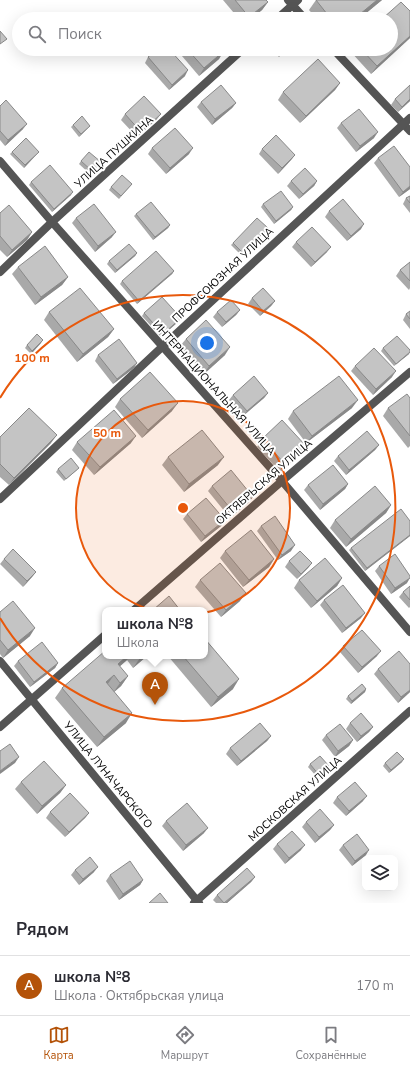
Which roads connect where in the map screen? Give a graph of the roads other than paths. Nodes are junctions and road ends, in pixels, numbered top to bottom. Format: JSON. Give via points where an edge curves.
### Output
{"nodes":[{"id":1,"x":292,"y":2,"type":"edge"},
{"id":2,"x":283,"y":12,"type":"edge"},
{"id":3,"x":300,"y":12,"type":"edge"},
{"id":4,"x":235,"y":56,"type":"edge"},
{"id":5,"x":340,"y":56,"type":"edge"},
{"id":6,"x":410,"y":118,"type":"edge"},
{"id":7,"x":403,"y":124,"type":"junction"},
{"id":8,"x":410,"y":131,"type":"edge"},
{"id":9,"x":0,"y":161,"type":"edge"},
{"id":10,"x":52,"y":222,"type":"junction"},
{"id":11,"x":0,"y":272,"type":"edge"},
{"id":12,"x":162,"y":347,"type":"junction"},
{"id":13,"x":410,"y":372,"type":"edge"},
{"id":14,"x":282,"y":481,"type":"junction"},
{"id":15,"x":0,"y":499,"type":"edge"},
{"id":16,"x":137,"y":607,"type":"edge"},
{"id":17,"x":410,"y":632,"type":"edge"},
{"id":18,"x":102,"y":638,"type":"edge"},
{"id":19,"x":0,"y":661,"type":"edge"},
{"id":20,"x":32,"y":699,"type":"junction"},
{"id":21,"x":410,"y":711,"type":"edge"},
{"id":22,"x":0,"y":727,"type":"edge"},
{"id":23,"x":197,"y":902,"type":"edge"}],
"edges":[{"from":1,"to":2,"type":"street"},
{"from":1,"to":3,"type":"street"},
{"from":4,"to":10,"type":"street","name":"УЛИЦА ПУШКИНА"},
{"from":5,"to":7,"type":"street"},
{"from":6,"to":7,"type":"street","name":"ПРОФСОЮЗНАЯ УЛИЦА"},
{"from":7,"to":8,"type":"street"},
{"from":7,"to":12,"type":"street","name":"ПРОФСОЮЗНАЯ УЛИЦА"},
{"from":9,"to":10,"type":"street","name":"ИНТЕРНАЦИОНАЛЬНАЯ УЛИЦА"},
{"from":10,"to":11,"type":"street","name":"УЛИЦА ПУШКИНА"},
{"from":10,"to":12,"type":"street","name":"ИНТЕРНАЦИОНАЛЬНАЯ УЛИЦА"},
{"from":12,"to":14,"type":"street","name":"ИНТЕРНАЦИОНАЛЬНАЯ УЛИЦА"},
{"from":12,"to":15,"type":"street","name":"ПРОФСОЮЗНАЯ УЛИЦА"},
{"from":13,"to":14,"type":"street","name":"ОКТЯБРЬСКАЯ УЛИЦА"},
{"from":14,"to":16,"type":"street","name":"ОКТЯБРЬСКАЯ УЛИЦА"},
{"from":14,"to":17,"type":"street","name":"ИНТЕРНАЦИОНАЛЬНАЯ УЛИЦА"},
{"from":18,"to":20,"type":"street"},
{"from":19,"to":20,"type":"street","name":"УЛИЦА ЛУНАЧАРСКОГО"},
{"from":20,"to":22,"type":"street"},
{"from":20,"to":23,"type":"street","name":"УЛИЦА ЛУНАЧАРСКОГО"},
{"from":21,"to":23,"type":"street","name":"МОСКОВСКАЯ УЛИЦА"}]}
